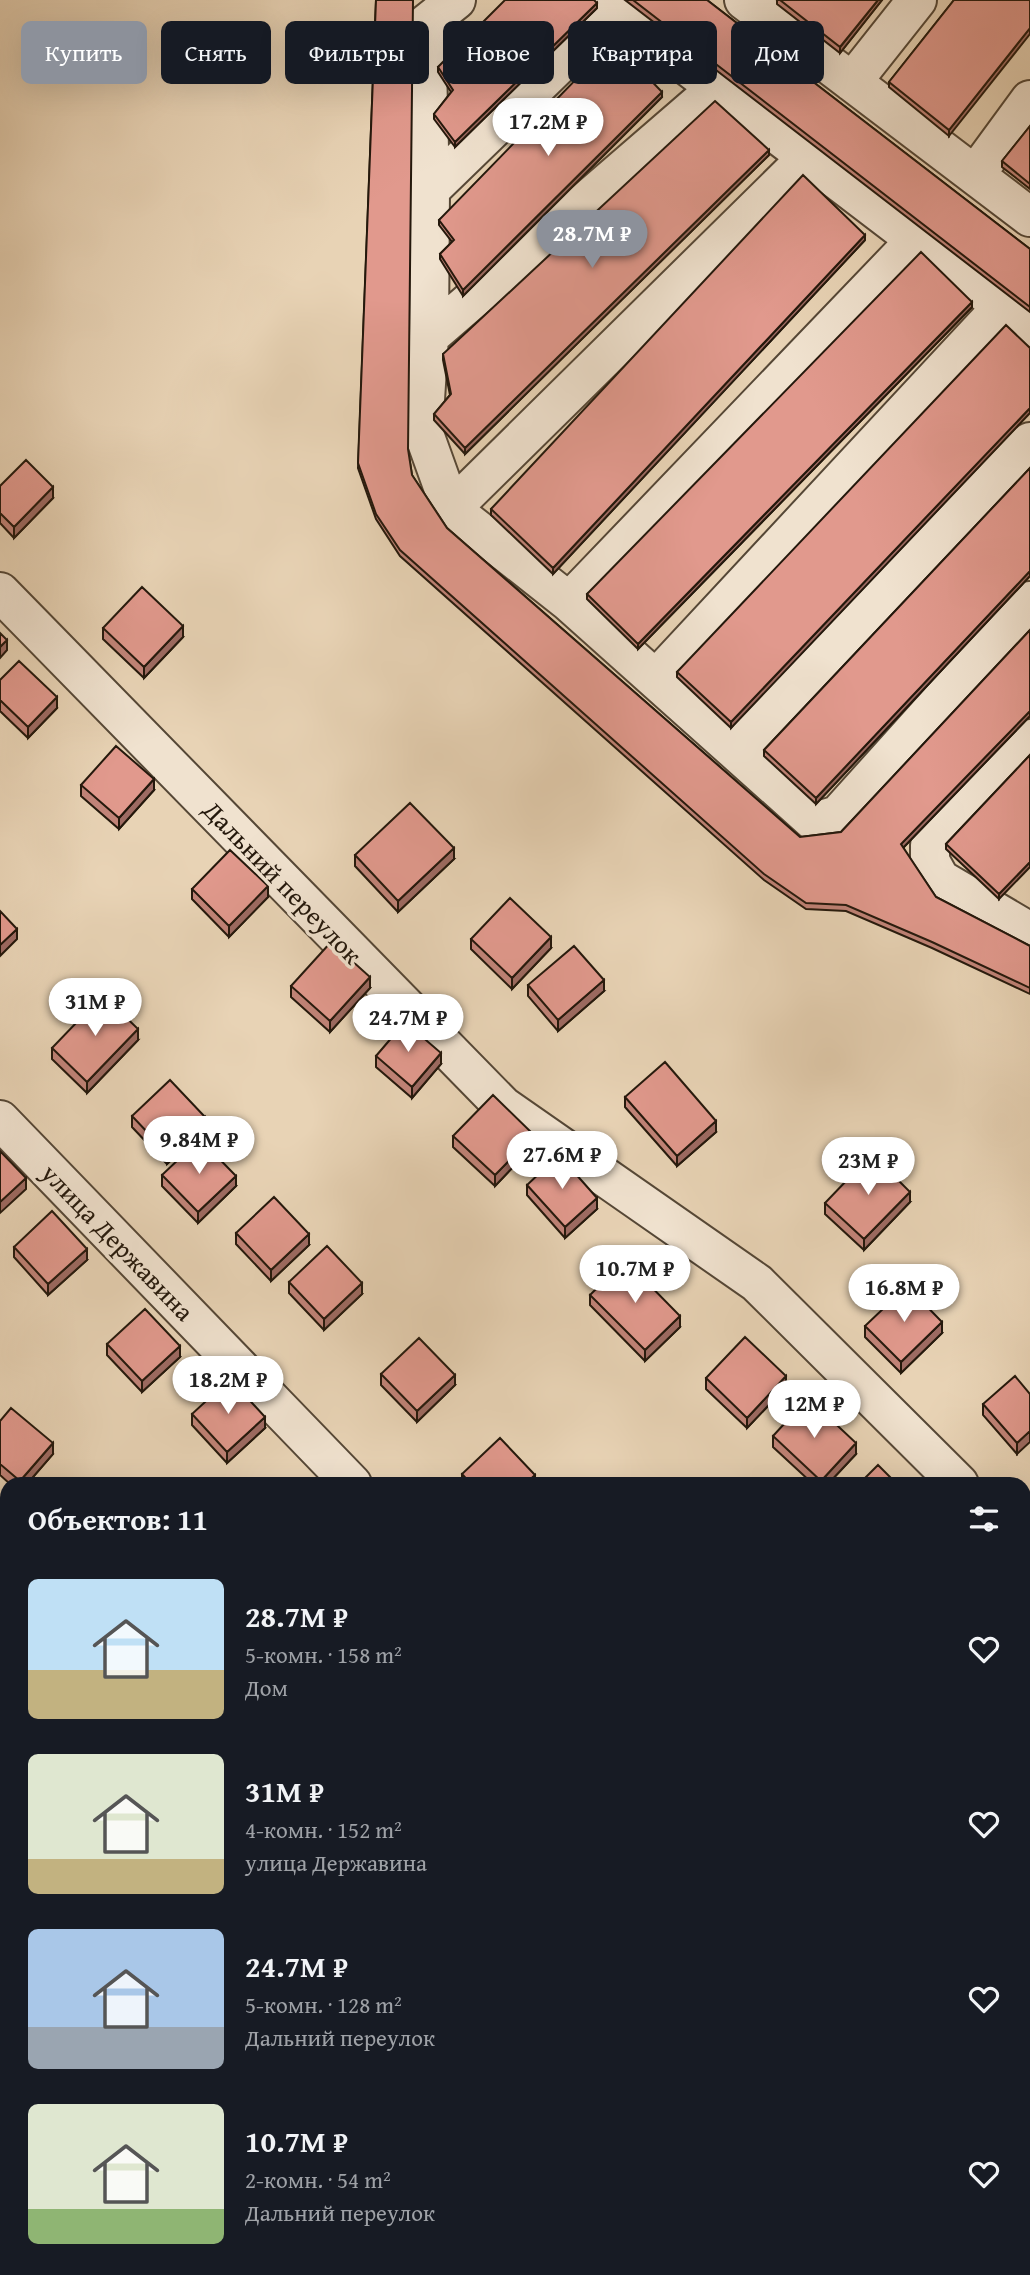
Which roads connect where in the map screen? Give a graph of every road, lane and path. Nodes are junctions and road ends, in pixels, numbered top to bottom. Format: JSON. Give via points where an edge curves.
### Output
{"nodes":[{"id":1,"x":456,"y":0,"type":"edge"},
{"id":2,"x":744,"y":0,"type":"edge"},
{"id":3,"x":917,"y":0,"type":"edge"},
{"id":4,"x":608,"y":5,"type":"edge"},
{"id":5,"x":852,"y":82,"type":"junction"},
{"id":6,"x":717,"y":88,"type":"junction"},
{"id":7,"x":1030,"y":100,"type":"edge"},
{"id":8,"x":808,"y":158,"type":"junction"},
{"id":9,"x":975,"y":175,"type":"junction"},
{"id":10,"x":430,"y":190,"type":"junction"},
{"id":11,"x":1030,"y":217,"type":"edge"},
{"id":12,"x":915,"y":240,"type":"junction"},
{"id":13,"x":1016,"y":316,"type":"edge"},
{"id":14,"x":429,"y":337,"type":"junction"},
{"id":15,"x":1030,"y":442,"type":"edge"},
{"id":16,"x":450,"y":509,"type":"junction"},
{"id":17,"x":0,"y":592,"type":"edge"},
{"id":18,"x":1030,"y":601,"type":"edge"},
{"id":19,"x":569,"y":602,"type":"junction"},
{"id":20,"x":656,"y":679,"type":"junction"},
{"id":21,"x":1030,"y":739,"type":"edge"},
{"id":22,"x":736,"y":751,"type":"junction"},
{"id":23,"x":1025,"y":921,"type":"edge"},
{"id":24,"x":0,"y":1120,"type":"edge"},
{"id":25,"x":345,"y":1477,"type":"edge"},
{"id":26,"x":952,"y":1477,"type":"edge"}],
"edges":[{"from":1,"to":10,"type":"street","via":[[426,24]]},
{"from":2,"to":5,"type":"street"},
{"from":3,"to":5,"type":"street"},
{"from":4,"to":6,"type":"street"},
{"from":4,"to":10,"type":"street"},
{"from":5,"to":9,"type":"street"},
{"from":6,"to":8,"type":"street"},
{"from":6,"to":14,"type":"street"},
{"from":7,"to":9,"type":"street"},
{"from":8,"to":12,"type":"street"},
{"from":8,"to":16,"type":"street"},
{"from":9,"to":11,"type":"street"},
{"from":10,"to":14,"type":"street"},
{"from":12,"to":13,"type":"street"},
{"from":12,"to":19,"type":"street"},
{"from":13,"to":20,"type":"street"},
{"from":14,"to":16,"type":"street","via":[[423,431]]},
{"from":15,"to":22,"type":"street"},
{"from":16,"to":19,"type":"street"},
{"from":17,"to":26,"type":"street","name":"Дальний переулок","via":[[503,1106],[757,1283]]},
{"from":18,"to":22,"type":"street","via":[[838,815],[815,822]]},
{"from":19,"to":20,"type":"street"},
{"from":20,"to":22,"type":"street"},
{"from":21,"to":23,"type":"street","via":[[930,845],[930,861],[940,879]]},
{"from":24,"to":25,"type":"street","name":"улица Державина"}]}
